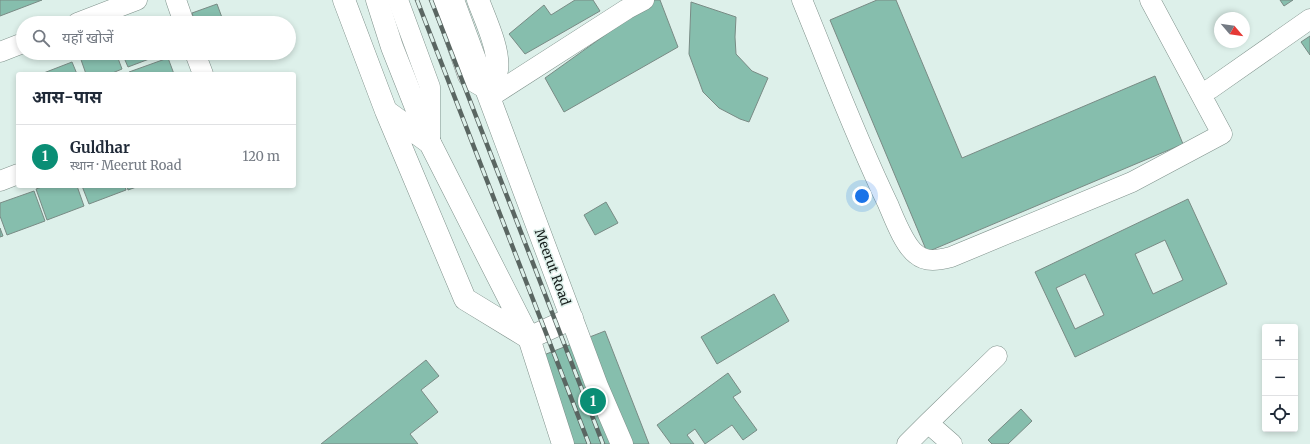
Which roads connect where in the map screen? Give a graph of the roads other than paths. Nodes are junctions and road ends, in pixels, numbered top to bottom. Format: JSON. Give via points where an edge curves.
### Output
{"nodes":[{"id":1,"x":137,"y":0,"type":"edge"},
{"id":2,"x":176,"y":0,"type":"edge"},
{"id":3,"x":344,"y":0,"type":"edge"},
{"id":4,"x":377,"y":0,"type":"edge"},
{"id":5,"x":398,"y":0,"type":"edge"},
{"id":6,"x":441,"y":0,"type":"edge"},
{"id":7,"x":453,"y":0,"type":"edge"},
{"id":8,"x":478,"y":0,"type":"edge"},
{"id":9,"x":644,"y":0,"type":"edge"},
{"id":10,"x":802,"y":0,"type":"edge"},
{"id":11,"x":1150,"y":0,"type":"edge"},
{"id":12,"x":95,"y":16,"type":"edge"},
{"id":13,"x":182,"y":16,"type":"edge"},
{"id":14,"x":1310,"y":19,"type":"edge"},
{"id":15,"x":16,"y":46,"type":"edge"},
{"id":16,"x":0,"y":52,"type":"edge"},
{"id":17,"x":198,"y":60,"type":"edge"},
{"id":18,"x":202,"y":72,"type":"edge"},
{"id":19,"x":1210,"y":90,"type":"dead end"},
{"id":20,"x":488,"y":93,"type":"junction"},
{"id":21,"x":386,"y":111,"type":"junction"},
{"id":22,"x":430,"y":143,"type":"junction"},
{"id":23,"x":16,"y":175,"type":"edge"},
{"id":24,"x":0,"y":181,"type":"edge"},
{"id":25,"x":572,"y":318,"type":"junction"},
{"id":26,"x":529,"y":338,"type":"junction"},
{"id":27,"x":997,"y":356,"type":"dead end"},
{"id":28,"x":928,"y":422,"type":"junction"},
{"id":29,"x":563,"y":444,"type":"edge"},
{"id":30,"x":622,"y":444,"type":"edge"},
{"id":31,"x":907,"y":444,"type":"edge"},
{"id":32,"x":952,"y":444,"type":"edge"}],
"edges":[{"from":1,"to":12,"type":"street"},
{"from":2,"to":13,"type":"street"},
{"from":3,"to":21,"type":"main road"},
{"from":4,"to":22,"type":"main road"},
{"from":5,"to":22,"type":"street","via":[[430,87]]},
{"from":6,"to":20,"type":"street","via":[[468,76]]},
{"from":7,"to":20,"type":"main road","name":"Meerut Road"},
{"from":8,"to":20,"type":"main road","via":[[497,59],[497,71]]},
{"from":9,"to":20,"type":"street"},
{"from":10,"to":11,"type":"street","via":[[871,169],[904,239],[916,254],[925,259],[937,260],[951,257],[1132,182],[1222,134]]},
{"from":14,"to":19,"type":"street"},
{"from":15,"to":16,"type":"street"},
{"from":17,"to":18,"type":"street"},
{"from":20,"to":25,"type":"main road","name":"Meerut Road"},
{"from":21,"to":22,"type":"main road"},
{"from":21,"to":26,"type":"main road","via":[[465,299]]},
{"from":22,"to":26,"type":"main road"},
{"from":23,"to":24,"type":"street"},
{"from":25,"to":26,"type":"main road"},
{"from":25,"to":30,"type":"main road","name":"Meerut Road"},
{"from":26,"to":29,"type":"main road"},
{"from":27,"to":28,"type":"street"},
{"from":28,"to":31,"type":"street"},
{"from":28,"to":32,"type":"street"}]}
